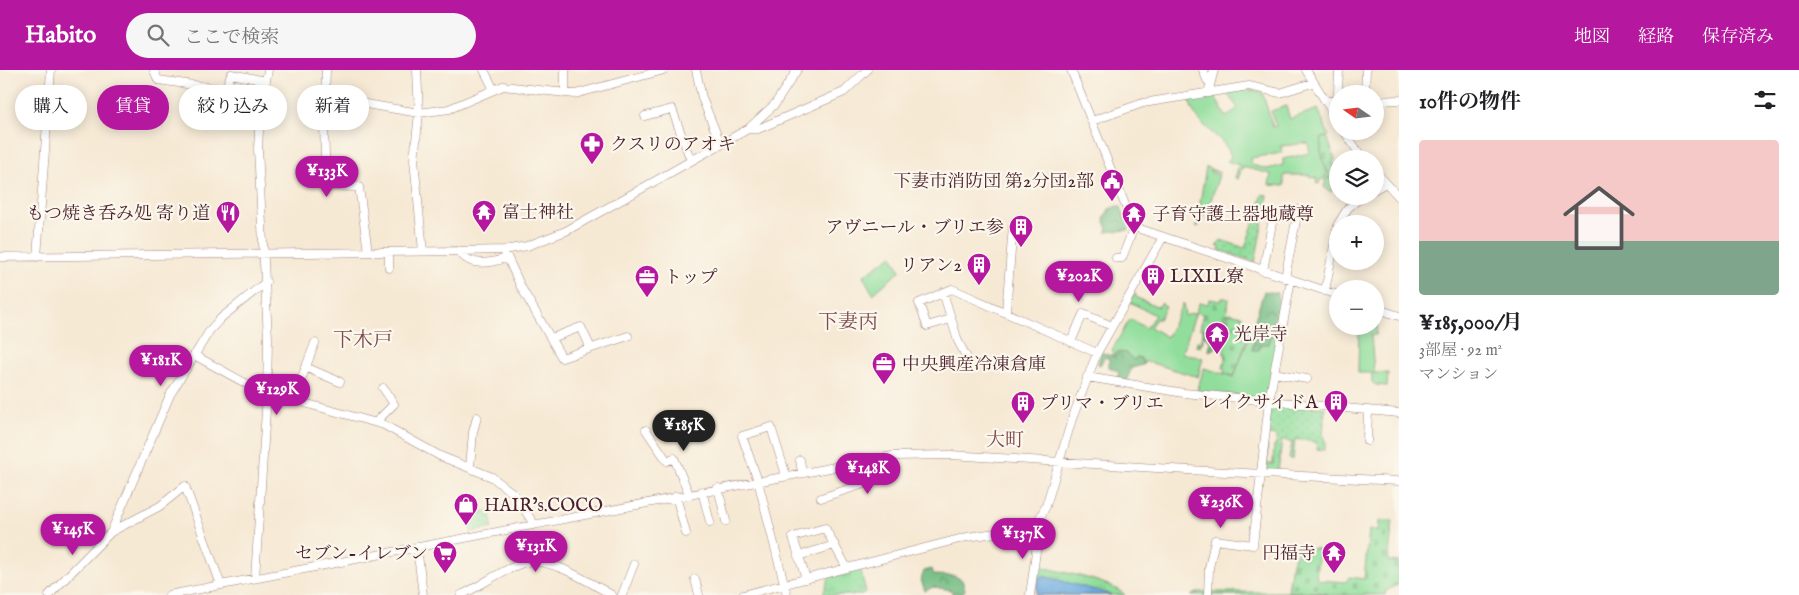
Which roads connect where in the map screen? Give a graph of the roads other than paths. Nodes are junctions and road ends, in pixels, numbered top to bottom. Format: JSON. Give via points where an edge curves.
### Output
{"nodes":[{"id":1,"x":51,"y":70,"type":"edge"},
{"id":2,"x":154,"y":70,"type":"edge"},
{"id":3,"x":268,"y":70,"type":"edge"},
{"id":4,"x":326,"y":70,"type":"edge"},
{"id":5,"x":417,"y":70,"type":"edge"},
{"id":6,"x":484,"y":70,"type":"edge"},
{"id":7,"x":565,"y":70,"type":"edge"},
{"id":8,"x":664,"y":70,"type":"edge"},
{"id":9,"x":696,"y":70,"type":"edge"},
{"id":10,"x":797,"y":70,"type":"edge"},
{"id":11,"x":867,"y":70,"type":"edge"},
{"id":12,"x":1071,"y":70,"type":"edge"},
{"id":13,"x":1202,"y":70,"type":"edge"},
{"id":14,"x":1214,"y":70,"type":"edge"},
{"id":15,"x":1306,"y":70,"type":"edge"},
{"id":16,"x":1339,"y":70,"type":"edge"},
{"id":17,"x":1366,"y":70,"type":"edge"},
{"id":18,"x":266,"y":81,"type":"junction"},
{"id":19,"x":1210,"y":82,"type":"junction"},
{"id":20,"x":1312,"y":83,"type":"junction"},
{"id":21,"x":326,"y":85,"type":"edge"},
{"id":22,"x":1338,"y":85,"type":"edge"},
{"id":23,"x":1365,"y":85,"type":"edge"},
{"id":24,"x":493,"y":88,"type":"junction"},
{"id":25,"x":564,"y":93,"type":"junction"},
{"id":26,"x":1208,"y":93,"type":"junction"},
{"id":27,"x":1384,"y":100,"type":"edge"},
{"id":28,"x":1399,"y":100,"type":"edge"},
{"id":29,"x":1325,"y":101,"type":"junction"},
{"id":30,"x":1329,"y":101,"type":"edge"},
{"id":31,"x":369,"y":105,"type":"edge"},
{"id":32,"x":1329,"y":107,"type":"edge"},
{"id":33,"x":419,"y":113,"type":"junction"},
{"id":34,"x":645,"y":116,"type":"dead end"},
{"id":35,"x":1092,"y":121,"type":"junction"},
{"id":36,"x":748,"y":129,"type":"junction"},
{"id":37,"x":325,"y":130,"type":"edge"},
{"id":38,"x":721,"y":145,"type":"junction"},
{"id":39,"x":691,"y":161,"type":"junction"},
{"id":40,"x":1386,"y":183,"type":"edge"},
{"id":41,"x":1399,"y":198,"type":"edge"},
{"id":42,"x":1352,"y":205,"type":"edge"},
{"id":43,"x":1298,"y":210,"type":"dead end"},
{"id":44,"x":1344,"y":215,"type":"edge"},
{"id":45,"x":1273,"y":218,"type":"dead end"},
{"id":46,"x":1013,"y":226,"type":"dead end"},
{"id":47,"x":1133,"y":226,"type":"junction"},
{"id":48,"x":1163,"y":237,"type":"junction"},
{"id":49,"x":423,"y":251,"type":"junction"},
{"id":50,"x":459,"y":251,"type":"junction"},
{"id":51,"x":368,"y":252,"type":"junction"},
{"id":52,"x":389,"y":252,"type":"junction"},
{"id":53,"x":265,"y":253,"type":"junction"},
{"id":54,"x":505,"y":254,"type":"junction"},
{"id":55,"x":0,"y":257,"type":"edge"},
{"id":56,"x":37,"y":257,"type":"junction"},
{"id":57,"x":1116,"y":258,"type":"dead end"},
{"id":58,"x":389,"y":268,"type":"dead end"},
{"id":59,"x":1329,"y":270,"type":"edge"},
{"id":60,"x":1263,"y":271,"type":"junction"},
{"id":61,"x":1288,"y":279,"type":"junction"},
{"id":62,"x":266,"y":282,"type":"junction"},
{"id":63,"x":1325,"y":291,"type":"junction"},
{"id":64,"x":943,"y":292,"type":"junction"},
{"id":65,"x":1329,"y":293,"type":"edge"},
{"id":66,"x":1384,"y":311,"type":"edge"},
{"id":67,"x":1006,"y":312,"type":"junction"},
{"id":68,"x":1399,"y":316,"type":"edge"},
{"id":69,"x":951,"y":319,"type":"junction"},
{"id":70,"x":1112,"y":326,"type":"junction"},
{"id":71,"x":628,"y":336,"type":"dead end"},
{"id":72,"x":552,"y":338,"type":"junction"},
{"id":73,"x":1071,"y":342,"type":"junction"},
{"id":74,"x":316,"y":343,"type":"dead end"},
{"id":75,"x":588,"y":348,"type":"junction"},
{"id":76,"x":1097,"y":353,"type":"junction"},
{"id":77,"x":194,"y":354,"type":"junction"},
{"id":78,"x":305,"y":367,"type":"junction"},
{"id":79,"x":960,"y":369,"type":"dead end"},
{"id":80,"x":1274,"y":373,"type":"junction"},
{"id":81,"x":1087,"y":377,"type":"junction"},
{"id":82,"x":1306,"y":379,"type":"dead end"},
{"id":83,"x":340,"y":382,"type":"dead end"},
{"id":84,"x":267,"y":386,"type":"junction"},
{"id":85,"x":383,"y":388,"type":"dead end"},
{"id":86,"x":267,"y":395,"type":"junction"},
{"id":87,"x":294,"y":398,"type":"junction"},
{"id":88,"x":1269,"y":401,"type":"junction"},
{"id":89,"x":1368,"y":410,"type":"junction"},
{"id":90,"x":1399,"y":413,"type":"edge"},
{"id":91,"x":477,"y":417,"type":"dead end"},
{"id":92,"x":376,"y":422,"type":"junction"},
{"id":93,"x":646,"y":430,"type":"dead end"},
{"id":94,"x":1367,"y":441,"type":"dead end"},
{"id":95,"x":800,"y":460,"type":"dead end"},
{"id":96,"x":1058,"y":462,"type":"junction"},
{"id":97,"x":848,"y":463,"type":"junction"},
{"id":98,"x":470,"y":467,"type":"junction"},
{"id":99,"x":802,"y":472,"type":"junction"},
{"id":100,"x":1262,"y":474,"type":"junction"},
{"id":101,"x":786,"y":475,"type":"junction"},
{"id":102,"x":758,"y":481,"type":"junction"},
{"id":103,"x":1399,"y":481,"type":"edge"},
{"id":104,"x":718,"y":488,"type":"junction"},
{"id":105,"x":702,"y":491,"type":"junction"},
{"id":106,"x":689,"y":494,"type":"junction"},
{"id":107,"x":676,"y":496,"type":"junction"},
{"id":108,"x":821,"y":498,"type":"dead end"},
{"id":109,"x":726,"y":521,"type":"dead end"},
{"id":110,"x":1038,"y":521,"type":"junction"},
{"id":111,"x":710,"y":522,"type":"dead end"},
{"id":112,"x":534,"y":524,"type":"junction"},
{"id":113,"x":111,"y":532,"type":"junction"},
{"id":114,"x":686,"y":533,"type":"dead end"},
{"id":115,"x":835,"y":545,"type":"junction"},
{"id":116,"x":417,"y":547,"type":"junction"},
{"id":117,"x":798,"y":556,"type":"junction"},
{"id":118,"x":634,"y":564,"type":"dead end"},
{"id":119,"x":847,"y":568,"type":"junction"},
{"id":120,"x":255,"y":578,"type":"junction"},
{"id":121,"x":695,"y":578,"type":"dead end"},
{"id":122,"x":806,"y":579,"type":"junction"},
{"id":123,"x":784,"y":584,"type":"junction"},
{"id":124,"x":221,"y":585,"type":"junction"},
{"id":125,"x":1208,"y":594,"type":"edge"},
{"id":126,"x":49,"y":595,"type":"edge"},
{"id":127,"x":169,"y":595,"type":"edge"},
{"id":128,"x":423,"y":595,"type":"edge"},
{"id":129,"x":460,"y":595,"type":"edge"},
{"id":130,"x":612,"y":595,"type":"edge"},
{"id":131,"x":622,"y":595,"type":"edge"},
{"id":132,"x":699,"y":595,"type":"edge"},
{"id":133,"x":743,"y":595,"type":"edge"},
{"id":134,"x":787,"y":595,"type":"edge"},
{"id":135,"x":1030,"y":595,"type":"edge"}],
"edges":[{"from":1,"to":56,"type":"street"},
{"from":2,"to":18,"type":"street","via":[[156,78],[165,82],[222,89],[231,74]]},
{"from":3,"to":18,"type":"street"},
{"from":4,"to":21,"type":"street"},
{"from":5,"to":33,"type":"street"},
{"from":6,"to":24,"type":"street"},
{"from":7,"to":25,"type":"street"},
{"from":8,"to":25,"type":"street","via":[[589,92]]},
{"from":9,"to":38,"type":"street","via":[[702,98]]},
{"from":10,"to":36,"type":"street","via":[[775,104]]},
{"from":11,"to":36,"type":"street","via":[[837,95],[758,129]]},
{"from":12,"to":35,"type":"street"},
{"from":13,"to":19,"type":"street"},
{"from":14,"to":19,"type":"street"},
{"from":15,"to":20,"type":"street"},
{"from":16,"to":22,"type":"street"},
{"from":17,"to":23,"type":"street"},
{"from":18,"to":53,"type":"street","via":[[258,149]]},
{"from":19,"to":26,"type":"street"},
{"from":20,"to":26,"type":"street","via":[[1280,93],[1249,86]]},
{"from":20,"to":29,"type":"street"},
{"from":24,"to":25,"type":"street","via":[[509,85]]},
{"from":24,"to":33,"type":"street","via":[[448,110]]},
{"from":26,"to":35,"type":"street","via":[[1141,103]]},
{"from":27,"to":28,"type":"street"},
{"from":29,"to":30,"type":"street"},
{"from":29,"to":32,"type":"street"},
{"from":31,"to":33,"type":"street"},
{"from":33,"to":49,"type":"street","via":[[414,160]]},
{"from":34,"to":39,"type":"street","via":[[672,109]]},
{"from":35,"to":47,"type":"street"},
{"from":36,"to":38,"type":"street"},
{"from":37,"to":51,"type":"street","via":[[326,186],[359,188]]},
{"from":38,"to":39,"type":"street"},
{"from":39,"to":54,"type":"street","via":[[566,231]]},
{"from":40,"to":41,"type":"street"},
{"from":42,"to":44,"type":"street"},
{"from":43,"to":61,"type":"street"},
{"from":45,"to":60,"type":"street"},
{"from":46,"to":67,"type":"street"},
{"from":47,"to":48,"type":"street"},
{"from":47,"to":57,"type":"street","via":[[1122,258]]},
{"from":48,"to":60,"type":"street"},
{"from":48,"to":70,"type":"street"},
{"from":49,"to":50,"type":"street"},
{"from":49,"to":52,"type":"street"},
{"from":50,"to":54,"type":"street"},
{"from":50,"to":54,"type":"street","via":[[476,262],[490,262]]},
{"from":51,"to":52,"type":"street"},
{"from":51,"to":53,"type":"street"},
{"from":52,"to":58,"type":"street"},
{"from":53,"to":56,"type":"street"},
{"from":53,"to":62,"type":"street"},
{"from":54,"to":72,"type":"street"},
{"from":55,"to":56,"type":"street"},
{"from":59,"to":63,"type":"street"},
{"from":60,"to":61,"type":"street"},
{"from":61,"to":63,"type":"street"},
{"from":61,"to":80,"type":"street"},
{"from":62,"to":77,"type":"street","via":[[221,318]]},
{"from":62,"to":84,"type":"street"},
{"from":63,"to":65,"type":"street"},
{"from":64,"to":67,"type":"street","via":[[952,289]]},
{"from":64,"to":69,"type":"street"},
{"from":64,"to":69,"type":"street","via":[[919,303],[922,315],[927,326]]},
{"from":66,"to":68,"type":"street"},
{"from":67,"to":73,"type":"street"},
{"from":69,"to":79,"type":"street","via":[[967,358]]},
{"from":70,"to":73,"type":"street","via":[[1083,314]]},
{"from":70,"to":76,"type":"street"},
{"from":71,"to":75,"type":"street"},
{"from":72,"to":75,"type":"street","via":[[562,358]]},
{"from":72,"to":75,"type":"street","via":[[581,327]]},
{"from":73,"to":76,"type":"street"},
{"from":74,"to":78,"type":"street"},
{"from":76,"to":81,"type":"street"},
{"from":77,"to":86,"type":"street"},
{"from":77,"to":113,"type":"street","via":[[170,395]]},
{"from":78,"to":83,"type":"street"},
{"from":78,"to":87,"type":"street"},
{"from":80,"to":82,"type":"street"},
{"from":80,"to":88,"type":"street"},
{"from":81,"to":88,"type":"street","via":[[1169,391]]},
{"from":81,"to":96,"type":"street"},
{"from":84,"to":86,"type":"street"},
{"from":84,"to":87,"type":"street"},
{"from":85,"to":92,"type":"street","via":[[394,404]]},
{"from":86,"to":120,"type":"street"},
{"from":87,"to":92,"type":"street"},
{"from":88,"to":89,"type":"street"},
{"from":88,"to":100,"type":"street"},
{"from":89,"to":90,"type":"street"},
{"from":89,"to":94,"type":"street"},
{"from":91,"to":98,"type":"street"},
{"from":92,"to":98,"type":"street","via":[[440,456]]},
{"from":93,"to":106,"type":"street","via":[[667,461],[674,458]]},
{"from":95,"to":99,"type":"street"},
{"from":96,"to":97,"type":"street","via":[[920,454]]},
{"from":96,"to":100,"type":"street"},
{"from":96,"to":110,"type":"street","via":[[1046,506]]},
{"from":97,"to":99,"type":"street"},
{"from":97,"to":108,"type":"street","via":[[864,484]]},
{"from":98,"to":112,"type":"street","via":[[509,489]]},
{"from":99,"to":101,"type":"street"},
{"from":100,"to":103,"type":"street"},
{"from":100,"to":125,"type":"street","via":[[1254,545],[1215,540]]},
{"from":101,"to":102,"type":"street"},
{"from":101,"to":102,"type":"street","via":[[771,427],[742,436]]},
{"from":102,"to":104,"type":"street"},
{"from":102,"to":123,"type":"street"},
{"from":104,"to":105,"type":"street"},
{"from":104,"to":109,"type":"street"},
{"from":105,"to":106,"type":"street"},
{"from":105,"to":111,"type":"street"},
{"from":106,"to":107,"type":"street"},
{"from":107,"to":112,"type":"street"},
{"from":107,"to":114,"type":"street"},
{"from":110,"to":119,"type":"street","via":[[1024,529],[967,537]]},
{"from":110,"to":135,"type":"street"},
{"from":112,"to":116,"type":"street"},
{"from":113,"to":124,"type":"street","via":[[160,506],[185,486]]},
{"from":113,"to":126,"type":"street"},
{"from":115,"to":117,"type":"street"},
{"from":115,"to":117,"type":"street","via":[[825,528],[793,537]]},
{"from":115,"to":119,"type":"street"},
{"from":116,"to":120,"type":"street"},
{"from":116,"to":128,"type":"street"},
{"from":117,"to":122,"type":"street"},
{"from":118,"to":131,"type":"street"},
{"from":119,"to":122,"type":"street"},
{"from":120,"to":124,"type":"street"},
{"from":121,"to":132,"type":"street"},
{"from":122,"to":123,"type":"street"},
{"from":123,"to":133,"type":"street"},
{"from":123,"to":134,"type":"street"},
{"from":124,"to":127,"type":"street"},
{"from":129,"to":130,"type":"street","via":[[532,561],[557,567]]}]}
